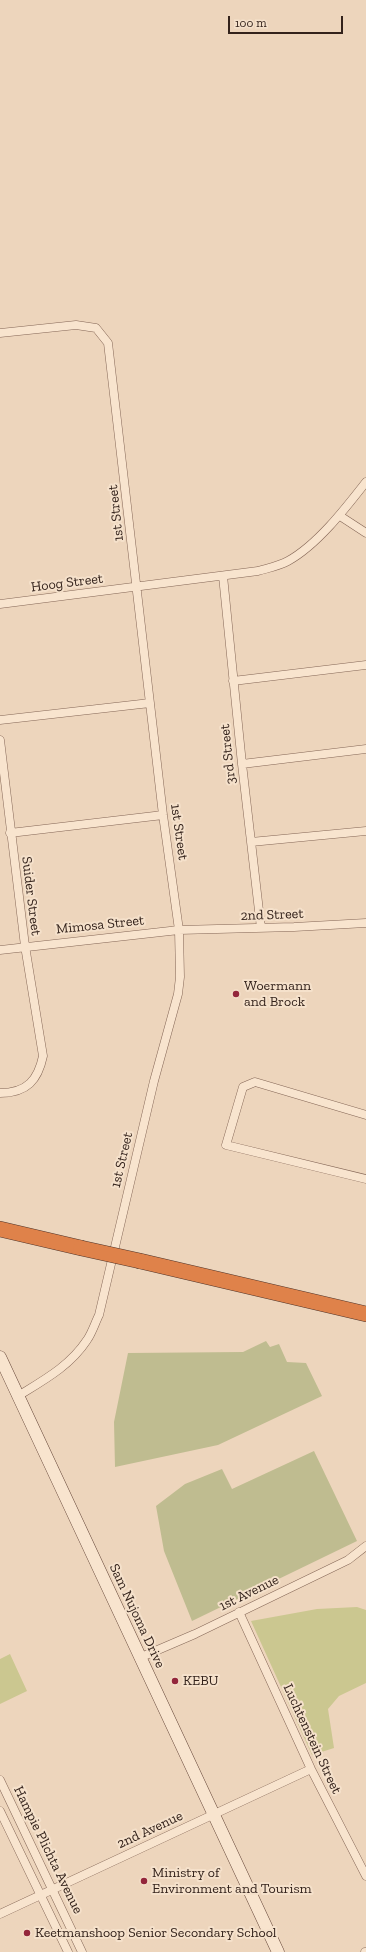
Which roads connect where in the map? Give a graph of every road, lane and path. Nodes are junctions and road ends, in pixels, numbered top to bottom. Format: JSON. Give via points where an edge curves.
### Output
{"nodes":[{"id":1,"x":0,"y":333,"type":"edge"},
{"id":2,"x":366,"y":482,"type":"edge"},
{"id":3,"x":340,"y":516,"type":"junction"},
{"id":4,"x":366,"y":533,"type":"edge"},
{"id":5,"x":223,"y":576,"type":"junction"},
{"id":6,"x":137,"y":587,"type":"junction"},
{"id":7,"x":0,"y":604,"type":"edge"},
{"id":8,"x":366,"y":665,"type":"edge"},
{"id":9,"x":233,"y":681,"type":"junction"},
{"id":10,"x":150,"y":703,"type":"junction"},
{"id":11,"x":0,"y":720,"type":"edge"},
{"id":12,"x":0,"y":740,"type":"edge"},
{"id":13,"x":366,"y":749,"type":"edge"},
{"id":14,"x":242,"y":764,"type":"junction"},
{"id":15,"x":163,"y":815,"type":"junction"},
{"id":16,"x":366,"y":831,"type":"edge"},
{"id":17,"x":10,"y":833,"type":"junction"},
{"id":18,"x":251,"y":842,"type":"junction"},
{"id":19,"x":366,"y":923,"type":"edge"},
{"id":20,"x":261,"y":928,"type":"junction"},
{"id":21,"x":179,"y":930,"type":"junction"},
{"id":22,"x":25,"y":946,"type":"junction"},
{"id":23,"x":0,"y":950,"type":"edge"},
{"id":24,"x":0,"y":1093,"type":"edge"},
{"id":25,"x":366,"y":1115,"type":"edge"},
{"id":26,"x":366,"y":1178,"type":"edge"},
{"id":27,"x":0,"y":1229,"type":"edge"},
{"id":28,"x":366,"y":1314,"type":"edge"},
{"id":29,"x":0,"y":1357,"type":"edge"},
{"id":30,"x":18,"y":1396,"type":"junction"},
{"id":31,"x":366,"y":1546,"type":"edge"},
{"id":32,"x":240,"y":1612,"type":"junction"},
{"id":33,"x":139,"y":1658,"type":"junction"},
{"id":34,"x":311,"y":1769,"type":"junction"},
{"id":35,"x":0,"y":1780,"type":"edge"},
{"id":36,"x":0,"y":1811,"type":"edge"},
{"id":37,"x":214,"y":1815,"type":"junction"},
{"id":38,"x":366,"y":1876,"type":"edge"},
{"id":39,"x":53,"y":1889,"type":"junction"},
{"id":40,"x":42,"y":1895,"type":"junction"},
{"id":41,"x":0,"y":1914,"type":"edge"},
{"id":42,"x":68,"y":1952,"type":"edge"},
{"id":43,"x":82,"y":1952,"type":"edge"},
{"id":44,"x":278,"y":1952,"type":"edge"}],
"edges":[{"from":1,"to":6,"type":"street","name":"1st Street","via":[[76,325],[96,328],[108,343]]},
{"from":2,"to":3,"type":"street","name":"Hoog Street"},
{"from":3,"to":4,"type":"street"},
{"from":3,"to":5,"type":"street","name":"Hoog Street","via":[[288,562],[258,571]]},
{"from":5,"to":6,"type":"street","name":"Hoog Street"},
{"from":5,"to":9,"type":"street","name":"3rd Street"},
{"from":6,"to":7,"type":"street","name":"Hoog Street"},
{"from":6,"to":10,"type":"street","name":"1st Street"},
{"from":8,"to":9,"type":"street"},
{"from":9,"to":14,"type":"street","name":"3rd Street"},
{"from":10,"to":11,"type":"street"},
{"from":10,"to":15,"type":"street","name":"1st Street"},
{"from":12,"to":17,"type":"street","name":"Suider Street"},
{"from":13,"to":14,"type":"street"},
{"from":14,"to":18,"type":"street","name":"3rd Street"},
{"from":15,"to":17,"type":"street"},
{"from":15,"to":21,"type":"street","name":"1st Street"},
{"from":16,"to":18,"type":"street"},
{"from":17,"to":22,"type":"street","name":"Suider Street"},
{"from":18,"to":20,"type":"street","name":"3rd Street"},
{"from":19,"to":20,"type":"street","name":"2nd Street"},
{"from":20,"to":21,"type":"street","name":"2nd Street"},
{"from":21,"to":22,"type":"street","name":"Mimosa Street"},
{"from":21,"to":30,"type":"street","name":"1st Street","via":[[178,994],[154,1081],[99,1315],[88,1339],[73,1358],[51,1376]]},
{"from":22,"to":23,"type":"street","name":"Mimosa Street"},
{"from":22,"to":24,"type":"street","name":"Suider Street","via":[[43,1056],[41,1069],[34,1081],[20,1089]]},
{"from":25,"to":26,"type":"street","via":[[255,1082],[243,1087],[226,1144]]},
{"from":27,"to":28,"type":"highway","bridge":true},
{"from":29,"to":30,"type":"main road","name":"Sam Nujoma Drive"},
{"from":30,"to":33,"type":"main road","name":"Sam Nujoma Drive"},
{"from":31,"to":32,"type":"street","name":"1st Avenue","via":[[348,1560]]},
{"from":32,"to":33,"type":"street","name":"1st Avenue"},
{"from":32,"to":34,"type":"street","name":"Luchtenstein Street"},
{"from":33,"to":37,"type":"main road","name":"Sam Nujoma Drive"},
{"from":34,"to":37,"type":"street","name":"2nd Avenue"},
{"from":34,"to":38,"type":"street","name":"Luchtenstein Street"},
{"from":35,"to":39,"type":"street","name":"Hampie Plichta Avenue"},
{"from":36,"to":40,"type":"street","name":"Hampie Plichta Avenue"},
{"from":37,"to":39,"type":"street","name":"2nd Avenue"},
{"from":37,"to":44,"type":"main road","name":"Sam Nujoma Drive"},
{"from":39,"to":40,"type":"street","name":"2nd Avenue"},
{"from":39,"to":43,"type":"street","name":"Hampie Plichta Avenue"},
{"from":40,"to":41,"type":"street","name":"2nd Avenue"},
{"from":40,"to":42,"type":"street","name":"Hampie Plichta Avenue"}]}
